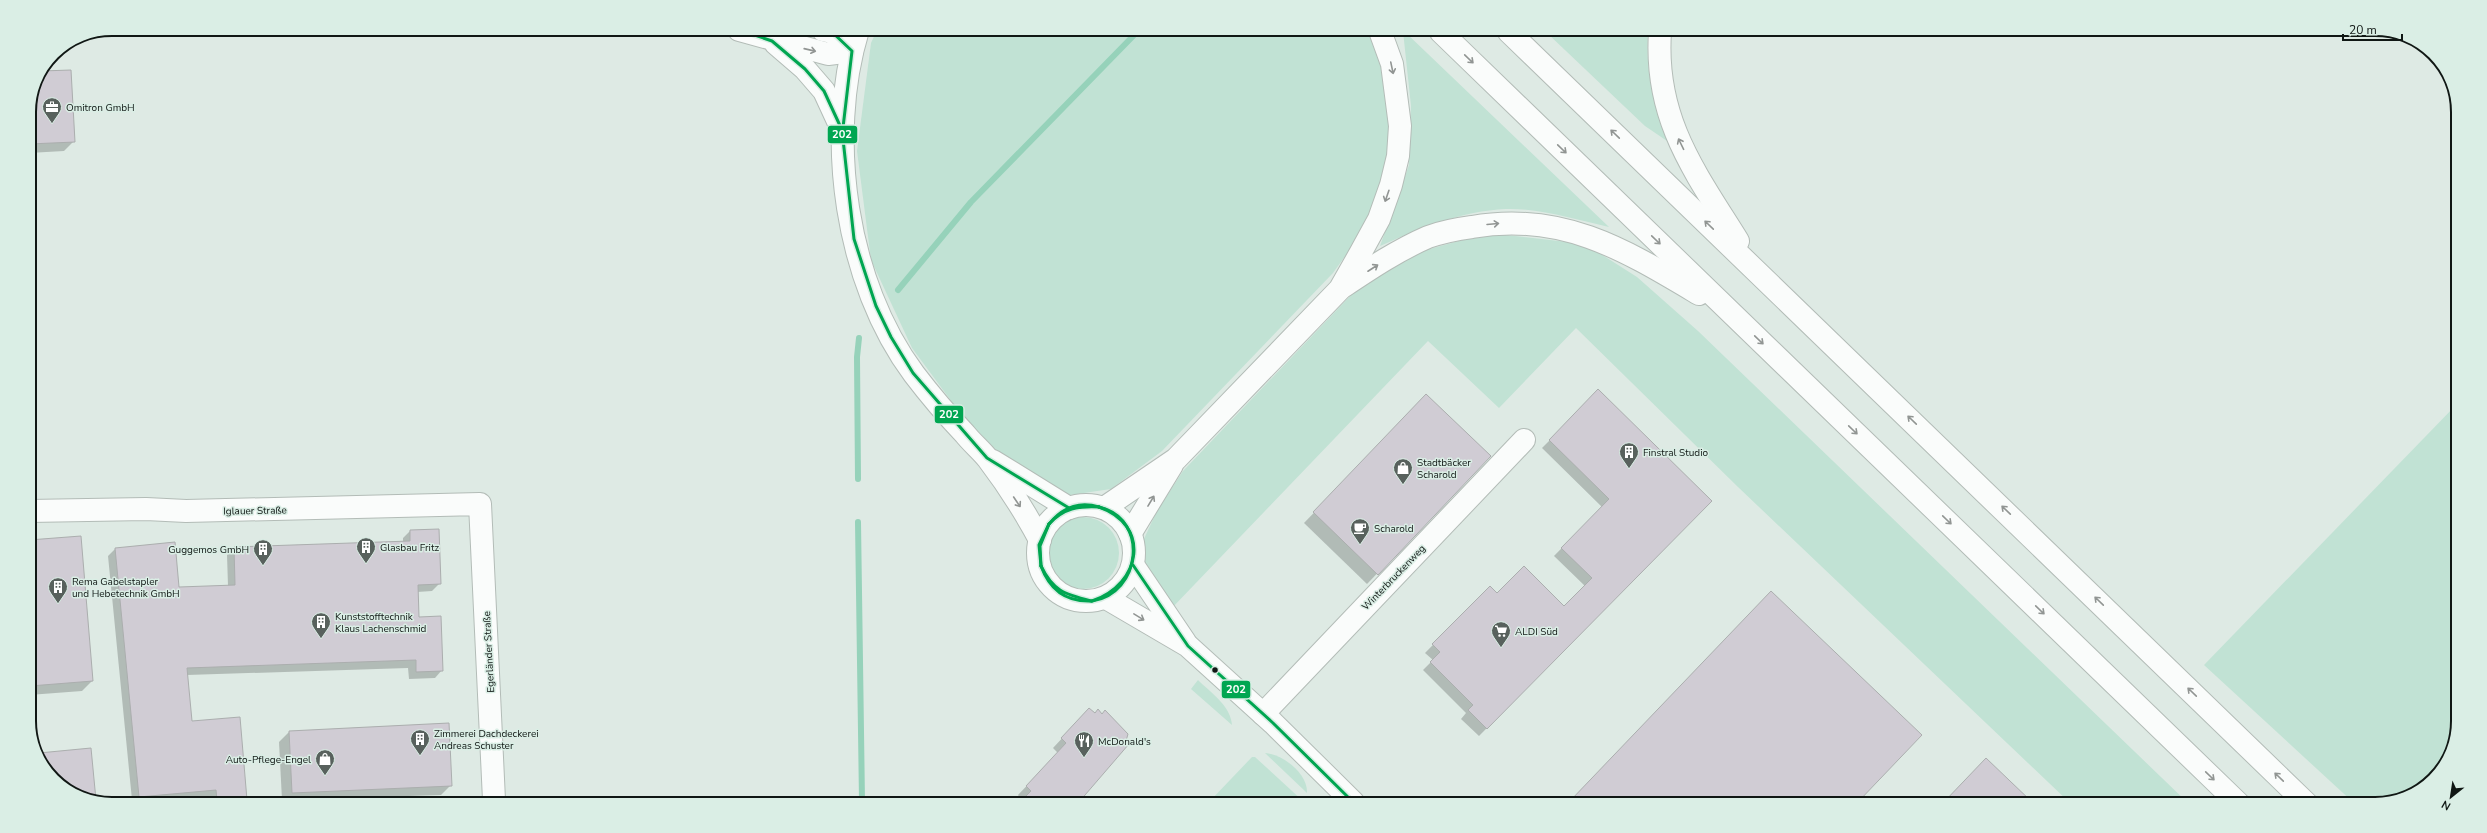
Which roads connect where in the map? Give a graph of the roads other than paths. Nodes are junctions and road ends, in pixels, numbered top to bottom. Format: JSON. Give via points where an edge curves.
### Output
{"nodes":[{"id":1,"x":757,"y":36,"type":"edge"},
{"id":2,"x":836,"y":36,"type":"edge"},
{"id":3,"x":856,"y":36,"type":"edge"},
{"id":4,"x":1382,"y":36,"type":"edge"},
{"id":5,"x":1445,"y":36,"type":"edge"},
{"id":6,"x":1513,"y":36,"type":"edge"},
{"id":7,"x":1660,"y":36,"type":"edge"},
{"id":8,"x":772,"y":41,"type":"junction"},
{"id":9,"x":852,"y":51,"type":"junction"},
{"id":10,"x":842,"y":130,"type":"junction"},
{"id":11,"x":1757,"y":271,"type":"junction"},
{"id":12,"x":1340,"y":289,"type":"junction"},
{"id":13,"x":1731,"y":313,"type":"junction"},
{"id":14,"x":1524,"y":440,"type":"dead end"},
{"id":15,"x":987,"y":458,"type":"junction"},
{"id":16,"x":1176,"y":459,"type":"junction"},
{"id":17,"x":480,"y":504,"type":"joint"},
{"id":18,"x":1069,"y":508,"type":"junction"},
{"id":19,"x":1104,"y":508,"type":"junction"},
{"id":20,"x":36,"y":511,"type":"edge"},
{"id":21,"x":1130,"y":534,"type":"junction"},
{"id":22,"x":1040,"y":540,"type":"junction"},
{"id":23,"x":1133,"y":565,"type":"junction"},
{"id":24,"x":1106,"y":598,"type":"junction"},
{"id":25,"x":1188,"y":646,"type":"junction"},
{"id":26,"x":1263,"y":714,"type":"junction"},
{"id":27,"x":494,"y":797,"type":"edge"},
{"id":28,"x":1348,"y":797,"type":"edge"},
{"id":29,"x":2232,"y":797,"type":"edge"},
{"id":30,"x":2300,"y":797,"type":"edge"}],
"edges":[{"from":1,"to":8,"type":"main road"},
{"from":2,"to":9,"type":"main road"},
{"from":3,"to":9,"type":"main road"},
{"from":4,"to":12,"type":"main road","one_way":true,"via":[[1392,64],[1398,96],[1398,156],[1379,219]]},
{"from":5,"to":13,"type":"main road","one_way":true},
{"from":11,"to":6,"type":"main road","one_way":true},
{"from":11,"to":7,"type":"main road","one_way":true,"via":[[1699,179],[1672,122],[1660,77]]},
{"from":8,"to":9,"type":"main road","one_way":true,"via":[[828,54]]},
{"from":8,"to":10,"type":"main road","via":[[806,69],[824,92]]},
{"from":9,"to":10,"type":"main road"},
{"from":10,"to":15,"type":"main road","via":[[854,239],[876,306],[913,373]]},
{"from":30,"to":11,"type":"main road","one_way":true},
{"from":12,"to":13,"type":"main road","one_way":true,"via":[[1392,256],[1430,237],[1484,224],[1522,222],[1564,228],[1604,241],[1647,263]]},
{"from":12,"to":16,"type":"main road"},
{"from":13,"to":29,"type":"main road","one_way":true},
{"from":14,"to":26,"type":"main road","name":"Winterbruckenweg"},
{"from":15,"to":18,"type":"main road"},
{"from":15,"to":22,"type":"main road","one_way":true},
{"from":16,"to":19,"type":"main road"},
{"from":21,"to":16,"type":"main road","one_way":true},
{"from":17,"to":20,"type":"main road","name":"Iglauer Straße","via":[[186,512],[146,509]]},
{"from":17,"to":27,"type":"main road","name":"Egerländer Straße"},
{"from":18,"to":19,"type":"main road","via":[[1086,505]]},
{"from":18,"to":22,"type":"main road","via":[[1056,516],[1046,527]]},
{"from":19,"to":21,"type":"main road","via":[[1124,523]]},
{"from":21,"to":23,"type":"main road","via":[[1134,550]]},
{"from":22,"to":24,"type":"main road","via":[[1038,556],[1041,571],[1055,589],[1075,600],[1091,601]]},
{"from":23,"to":24,"type":"main road","via":[[1127,579],[1118,590]]},
{"from":23,"to":25,"type":"main road"},
{"from":24,"to":25,"type":"main road","one_way":true},
{"from":25,"to":26,"type":"main road"},
{"from":26,"to":28,"type":"main road"}]}
